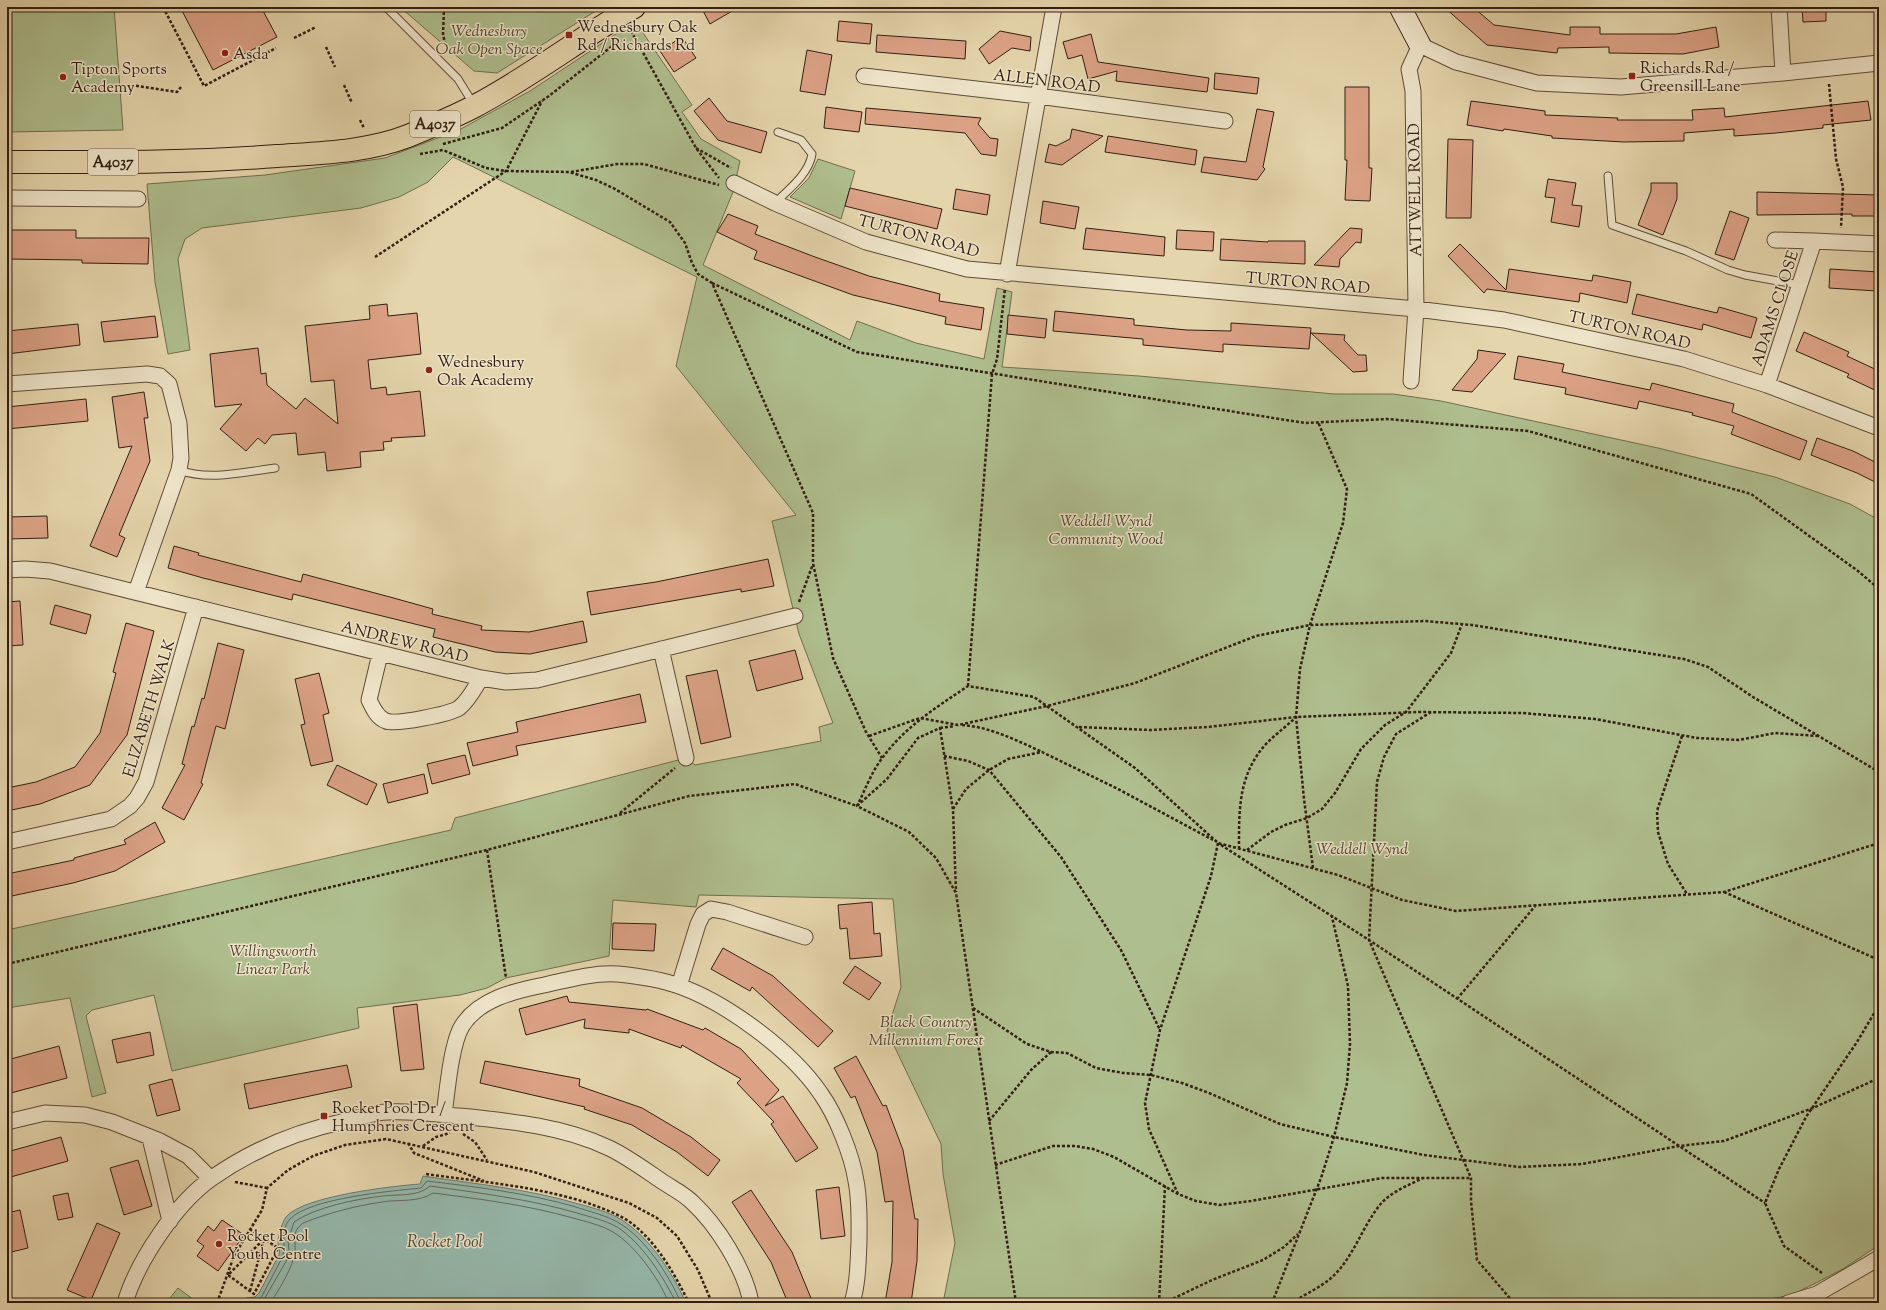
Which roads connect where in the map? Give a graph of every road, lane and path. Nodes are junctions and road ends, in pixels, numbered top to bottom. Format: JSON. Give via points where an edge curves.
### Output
{"nodes":[{"id":1,"x":163,"y":7,"type":"edge"},
{"id":2,"x":386,"y":7,"type":"edge"},
{"id":3,"x":444,"y":7,"type":"edge"},
{"id":4,"x":634,"y":7,"type":"edge"},
{"id":5,"x":1054,"y":7,"type":"edge"},
{"id":6,"x":1400,"y":7,"type":"edge"},
{"id":7,"x":1779,"y":7,"type":"edge"},
{"id":8,"x":316,"y":27,"type":"dead end"},
{"id":9,"x":631,"y":31,"type":"dead end"},
{"id":10,"x":294,"y":38,"type":"dead end"},
{"id":11,"x":1420,"y":45,"type":"junction"},
{"id":12,"x":326,"y":47,"type":"dead end"},
{"id":13,"x":276,"y":48,"type":"dead end"},
{"id":14,"x":1879,"y":63,"type":"edge"},
{"id":15,"x":335,"y":67,"type":"dead end"},
{"id":16,"x":1827,"y":69,"type":"junction"},
{"id":17,"x":453,"y":73,"type":"junction"},
{"id":18,"x":1783,"y":73,"type":"junction"},
{"id":19,"x":864,"y":76,"type":"dead end"},
{"id":20,"x":131,"y":85,"type":"dead end"},
{"id":21,"x":344,"y":85,"type":"dead end"},
{"id":22,"x":181,"y":87,"type":"dead end"},
{"id":23,"x":1038,"y":96,"type":"junction"},
{"id":24,"x":542,"y":101,"type":"dead end"},
{"id":25,"x":352,"y":103,"type":"dead end"},
{"id":26,"x":474,"y":106,"type":"junction"},
{"id":27,"x":1225,"y":121,"type":"dead end"},
{"id":28,"x":778,"y":132,"type":"dead end"},
{"id":29,"x":696,"y":148,"type":"junction"},
{"id":30,"x":415,"y":154,"type":"dead end"},
{"id":31,"x":7,"y":162,"type":"edge"},
{"id":32,"x":506,"y":171,"type":"junction"},
{"id":33,"x":569,"y":172,"type":"junction"},
{"id":34,"x":1608,"y":176,"type":"dead end"},
{"id":35,"x":730,"y":185,"type":"junction"},
{"id":36,"x":7,"y":198,"type":"edge"},
{"id":37,"x":138,"y":199,"type":"dead end"},
{"id":38,"x":775,"y":203,"type":"junction"},
{"id":39,"x":1775,"y":240,"type":"dead end"},
{"id":40,"x":1814,"y":241,"type":"junction"},
{"id":41,"x":1840,"y":242,"type":"junction"},
{"id":42,"x":1879,"y":244,"type":"edge"},
{"id":43,"x":375,"y":258,"type":"dead end"},
{"id":44,"x":1007,"y":274,"type":"junction"},
{"id":45,"x":712,"y":283,"type":"junction"},
{"id":46,"x":1800,"y":285,"type":"junction"},
{"id":47,"x":1416,"y":309,"type":"junction"},
{"id":48,"x":992,"y":374,"type":"junction"},
{"id":49,"x":1411,"y":381,"type":"dead end"},
{"id":50,"x":7,"y":384,"type":"edge"},
{"id":51,"x":1767,"y":385,"type":"junction"},
{"id":52,"x":1318,"y":422,"type":"junction"},
{"id":53,"x":1879,"y":428,"type":"edge"},
{"id":54,"x":275,"y":468,"type":"dead end"},
{"id":55,"x":179,"y":470,"type":"junction"},
{"id":56,"x":813,"y":563,"type":"junction"},
{"id":57,"x":7,"y":570,"type":"edge"},
{"id":58,"x":1879,"y":589,"type":"edge"},
{"id":59,"x":136,"y":592,"type":"junction"},
{"id":60,"x":196,"y":607,"type":"junction"},
{"id":61,"x":795,"y":616,"type":"joint"},
{"id":62,"x":1462,"y":624,"type":"junction"},
{"id":63,"x":1310,"y":625,"type":"junction"},
{"id":64,"x":661,"y":649,"type":"junction"},
{"id":65,"x":380,"y":654,"type":"junction"},
{"id":66,"x":480,"y":678,"type":"junction"},
{"id":67,"x":968,"y":686,"type":"junction"},
{"id":68,"x":1047,"y":706,"type":"junction"},
{"id":69,"x":1406,"y":712,"type":"junction"},
{"id":70,"x":1431,"y":712,"type":"junction"},
{"id":71,"x":1296,"y":717,"type":"junction"},
{"id":72,"x":920,"y":718,"type":"junction"},
{"id":73,"x":958,"y":725,"type":"junction"},
{"id":74,"x":1077,"y":726,"type":"junction"},
{"id":75,"x":940,"y":728,"type":"junction"},
{"id":76,"x":869,"y":736,"type":"junction"},
{"id":77,"x":1682,"y":736,"type":"junction"},
{"id":78,"x":1818,"y":736,"type":"junction"},
{"id":79,"x":1042,"y":752,"type":"junction"},
{"id":80,"x":944,"y":756,"type":"junction"},
{"id":81,"x":686,"y":758,"type":"joint"},
{"id":82,"x":882,"y":758,"type":"junction"},
{"id":83,"x":989,"y":770,"type":"junction"},
{"id":84,"x":1879,"y":772,"type":"edge"},
{"id":85,"x":857,"y":806,"type":"junction"},
{"id":86,"x":953,"y":810,"type":"junction"},
{"id":87,"x":620,"y":814,"type":"junction"},
{"id":88,"x":1307,"y":818,"type":"junction"},
{"id":89,"x":7,"y":842,"type":"edge"},
{"id":90,"x":1218,"y":843,"type":"junction"},
{"id":91,"x":1879,"y":843,"type":"edge"},
{"id":92,"x":1239,"y":849,"type":"junction"},
{"id":93,"x":487,"y":850,"type":"junction"},
{"id":94,"x":1246,"y":851,"type":"junction"},
{"id":95,"x":1313,"y":868,"type":"junction"},
{"id":96,"x":1371,"y":888,"type":"junction"},
{"id":97,"x":1724,"y":892,"type":"junction"},
{"id":98,"x":956,"y":893,"type":"junction"},
{"id":99,"x":1687,"y":894,"type":"junction"},
{"id":100,"x":1536,"y":905,"type":"junction"},
{"id":101,"x":1332,"y":917,"type":"junction"},
{"id":102,"x":805,"y":937,"type":"dead end"},
{"id":103,"x":1369,"y":940,"type":"junction"},
{"id":104,"x":1879,"y":960,"type":"edge"},
{"id":105,"x":7,"y":964,"type":"edge"},
{"id":106,"x":679,"y":986,"type":"junction"},
{"id":107,"x":506,"y":993,"type":"junction"},
{"id":108,"x":1457,"y":999,"type":"junction"},
{"id":109,"x":1879,"y":1005,"type":"edge"},
{"id":110,"x":973,"y":1008,"type":"junction"},
{"id":111,"x":1160,"y":1030,"type":"junction"},
{"id":112,"x":1052,"y":1052,"type":"junction"},
{"id":113,"x":1151,"y":1076,"type":"junction"},
{"id":114,"x":1879,"y":1078,"type":"edge"},
{"id":115,"x":1813,"y":1108,"type":"junction"},
{"id":116,"x":452,"y":1115,"type":"junction"},
{"id":117,"x":7,"y":1122,"type":"edge"},
{"id":118,"x":989,"y":1122,"type":"junction"},
{"id":119,"x":458,"y":1132,"type":"junction"},
{"id":120,"x":1334,"y":1137,"type":"junction"},
{"id":121,"x":150,"y":1138,"type":"junction"},
{"id":122,"x":408,"y":1142,"type":"junction"},
{"id":123,"x":423,"y":1146,"type":"junction"},
{"id":124,"x":1679,"y":1146,"type":"junction"},
{"id":125,"x":1463,"y":1160,"type":"junction"},
{"id":126,"x":488,"y":1161,"type":"junction"},
{"id":127,"x":995,"y":1165,"type":"junction"},
{"id":128,"x":426,"y":1174,"type":"dead end"},
{"id":129,"x":1423,"y":1178,"type":"junction"},
{"id":130,"x":1471,"y":1178,"type":"junction"},
{"id":131,"x":211,"y":1179,"type":"junction"},
{"id":132,"x":487,"y":1182,"type":"junction"},
{"id":133,"x":1165,"y":1186,"type":"junction"},
{"id":134,"x":267,"y":1188,"type":"junction"},
{"id":135,"x":1317,"y":1190,"type":"junction"},
{"id":136,"x":1178,"y":1194,"type":"junction"},
{"id":137,"x":1765,"y":1203,"type":"junction"},
{"id":138,"x":170,"y":1221,"type":"junction"},
{"id":139,"x":251,"y":1230,"type":"junction"},
{"id":140,"x":1299,"y":1232,"type":"junction"},
{"id":141,"x":264,"y":1239,"type":"junction"},
{"id":142,"x":1879,"y":1258,"type":"edge"},
{"id":143,"x":228,"y":1275,"type":"junction"},
{"id":144,"x":1827,"y":1277,"type":"dead end"},
{"id":145,"x":250,"y":1291,"type":"junction"},
{"id":146,"x":124,"y":1303,"type":"edge"},
{"id":147,"x":217,"y":1303,"type":"edge"},
{"id":148,"x":689,"y":1303,"type":"edge"},
{"id":149,"x":712,"y":1303,"type":"edge"},
{"id":150,"x":751,"y":1303,"type":"edge"},
{"id":151,"x":852,"y":1303,"type":"edge"},
{"id":152,"x":1016,"y":1303,"type":"edge"},
{"id":153,"x":1159,"y":1303,"type":"edge"},
{"id":154,"x":1164,"y":1303,"type":"edge"},
{"id":155,"x":1272,"y":1303,"type":"edge"},
{"id":156,"x":1291,"y":1303,"type":"edge"},
{"id":157,"x":1514,"y":1303,"type":"edge"},
{"id":158,"x":1788,"y":1303,"type":"edge"}],
"edges":[{"from":1,"to":13,"type":"path","via":[[204,86]]},
{"from":2,"to":17,"type":"lane"},
{"from":3,"to":17,"type":"path","via":[[443,36]]},
{"from":4,"to":26,"type":"main road","number":"A4037"},
{"from":5,"to":23,"type":"street"},
{"from":6,"to":11,"type":"street"},
{"from":7,"to":18,"type":"street"},
{"from":8,"to":10,"type":"path"},
{"from":9,"to":29,"type":"path"},
{"from":11,"to":18,"type":"street","via":[[1456,62],[1537,83],[1621,87]]},
{"from":11,"to":47,"type":"street","name":"ATTWELL ROAD","via":[[1409,69],[1413,91]]},
{"from":12,"to":15,"type":"path"},
{"from":14,"to":16,"type":"street"},
{"from":16,"to":18,"type":"street"},
{"from":16,"to":41,"type":"path","via":[[1836,159],[1842,187]]},
{"from":17,"to":26,"type":"lane"},
{"from":19,"to":23,"type":"street","name":"ALLEN ROAD"},
{"from":20,"to":22,"type":"path","via":[[177,92]]},
{"from":21,"to":25,"type":"path"},
{"from":23,"to":27,"type":"street","name":"ALLEN ROAD"},
{"from":23,"to":44,"type":"street"},
{"from":24,"to":32,"type":"path"},
{"from":26,"to":31,"type":"main road","number":"A4037","via":[[406,136],[362,148],[325,153],[220,160]]},
{"from":28,"to":38,"type":"lane","via":[[801,140],[812,154],[810,164],[804,173]]},
{"from":29,"to":35,"type":"path"},
{"from":29,"to":35,"type":"path","via":[[739,171]]},
{"from":30,"to":32,"type":"path","via":[[443,150],[486,168]]},
{"from":32,"to":33,"type":"path"},
{"from":32,"to":43,"type":"path"},
{"from":33,"to":35,"type":"path","via":[[617,164],[644,164]]},
{"from":33,"to":45,"type":"path","via":[[615,189],[670,222],[685,243],[698,274]]},
{"from":34,"to":46,"type":"lane","via":[[1612,225],[1686,251],[1728,270]]},
{"from":35,"to":38,"type":"street","name":"TURTON ROAD"},
{"from":36,"to":37,"type":"street"},
{"from":38,"to":44,"type":"street","name":"TURTON ROAD","via":[[866,242],[966,269]]},
{"from":39,"to":40,"type":"street","name":"ADAMS CLOSE"},
{"from":40,"to":41,"type":"street","name":"ADAMS CLOSE"},
{"from":40,"to":46,"type":"street","name":"ADAMS CLOSE"},
{"from":41,"to":42,"type":"street","name":"ADAMS CLOSE"},
{"from":44,"to":47,"type":"street","name":"TURTON ROAD"},
{"from":44,"to":48,"type":"path","via":[[997,359]]},
{"from":45,"to":48,"type":"path","via":[[857,352]]},
{"from":45,"to":56,"type":"path","via":[[813,513]]},
{"from":46,"to":51,"type":"street","name":"ADAMS CLOSE"},
{"from":47,"to":49,"type":"street","name":"ATTWELL ROAD"},
{"from":47,"to":51,"type":"street","name":"TURTON ROAD","via":[[1504,320],[1564,332],[1684,359]]},
{"from":48,"to":52,"type":"path","via":[[1305,423]]},
{"from":48,"to":67,"type":"path"},
{"from":50,"to":55,"type":"street","via":[[147,374],[160,376],[169,384],[179,423]]},
{"from":51,"to":53,"type":"street","name":"TURTON ROAD"},
{"from":52,"to":58,"type":"path","via":[[1387,419],[1528,431],[1751,494]]},
{"from":52,"to":63,"type":"path","via":[[1348,489],[1343,524]]},
{"from":54,"to":55,"type":"lane","via":[[209,476]]},
{"from":55,"to":59,"type":"street"},
{"from":56,"to":61,"type":"path"},
{"from":56,"to":76,"type":"path","via":[[832,658]]},
{"from":57,"to":59,"type":"street","name":"ANDREW ROAD","via":[[50,571]]},
{"from":59,"to":60,"type":"street","name":"ANDREW ROAD"},
{"from":60,"to":65,"type":"street","name":"ANDREW ROAD"},
{"from":60,"to":89,"type":"street","name":"ELIZABETH WALK","via":[[146,782],[137,798],[111,819]]},
{"from":61,"to":64,"type":"street","name":"ANDREW ROAD"},
{"from":62,"to":63,"type":"path","via":[[1424,621]]},
{"from":62,"to":69,"type":"path","via":[[1451,653]]},
{"from":62,"to":78,"type":"path","via":[[1684,659],[1708,667]]},
{"from":63,"to":68,"type":"path","via":[[1256,636],[1135,683]]},
{"from":63,"to":71,"type":"path","via":[[1300,669]]},
{"from":64,"to":66,"type":"street","name":"ANDREW ROAD","via":[[537,680],[506,682]]},
{"from":64,"to":81,"type":"street"},
{"from":65,"to":66,"type":"street","name":"ANDREW ROAD"},
{"from":65,"to":66,"type":"street","via":[[369,700],[376,714],[386,721],[402,723],[457,709],[468,700]]},
{"from":67,"to":68,"type":"path","via":[[1034,697]]},
{"from":67,"to":72,"type":"path"},
{"from":68,"to":73,"type":"path"},
{"from":68,"to":74,"type":"path"},
{"from":69,"to":70,"type":"path"},
{"from":69,"to":71,"type":"path"},
{"from":69,"to":88,"type":"path","via":[[1385,725],[1361,749],[1335,793],[1322,809]]},
{"from":70,"to":77,"type":"path","via":[[1522,713],[1595,719]]},
{"from":70,"to":96,"type":"path","via":[[1396,734],[1384,757],[1377,782]]},
{"from":71,"to":74,"type":"path","via":[[1150,730]]},
{"from":71,"to":88,"type":"path"},
{"from":71,"to":92,"type":"path","via":[[1258,753],[1246,776],[1239,804]]},
{"from":72,"to":73,"type":"path"},
{"from":72,"to":76,"type":"path"},
{"from":72,"to":82,"type":"path","via":[[900,736]]},
{"from":73,"to":75,"type":"path"},
{"from":73,"to":79,"type":"path","via":[[974,726],[998,733]]},
{"from":74,"to":90,"type":"path","via":[[1135,768]]},
{"from":75,"to":80,"type":"path"},
{"from":75,"to":85,"type":"path","via":[[918,738],[887,779]]},
{"from":76,"to":82,"type":"path"},
{"from":77,"to":78,"type":"path","via":[[1739,740],[1775,733]]},
{"from":77,"to":99,"type":"path","via":[[1657,811],[1658,832],[1668,864]]},
{"from":78,"to":84,"type":"path"},
{"from":79,"to":83,"type":"path","via":[[1008,759]]},
{"from":79,"to":90,"type":"path","via":[[1118,789]]},
{"from":80,"to":83,"type":"path","via":[[968,761]]},
{"from":80,"to":86,"type":"path"},
{"from":81,"to":87,"type":"path"},
{"from":82,"to":85,"type":"path"},
{"from":83,"to":86,"type":"path","via":[[966,789]]},
{"from":83,"to":111,"type":"path","via":[[1061,857],[1121,950]]},
{"from":85,"to":87,"type":"path","via":[[795,784],[689,796]]},
{"from":85,"to":98,"type":"path","via":[[909,832],[936,858]]},
{"from":86,"to":98,"type":"path"},
{"from":87,"to":93,"type":"path"},
{"from":88,"to":94,"type":"path","via":[[1271,832]]},
{"from":88,"to":95,"type":"path"},
{"from":90,"to":92,"type":"path"},
{"from":90,"to":101,"type":"path"},
{"from":90,"to":111,"type":"path","via":[[1211,876]]},
{"from":91,"to":97,"type":"path"},
{"from":92,"to":94,"type":"path"},
{"from":93,"to":105,"type":"path"},
{"from":93,"to":107,"type":"path"},
{"from":94,"to":95,"type":"path"},
{"from":95,"to":96,"type":"path"},
{"from":96,"to":100,"type":"path","via":[[1402,900],[1456,911]]},
{"from":96,"to":103,"type":"path"},
{"from":97,"to":99,"type":"path"},
{"from":97,"to":104,"type":"path"},
{"from":98,"to":110,"type":"path"},
{"from":99,"to":100,"type":"path"},
{"from":100,"to":108,"type":"path"},
{"from":101,"to":103,"type":"path"},
{"from":101,"to":120,"type":"path","via":[[1348,986],[1350,1044],[1347,1083]]},
{"from":102,"to":106,"type":"street","via":[[711,909],[703,914],[698,924]]},
{"from":103,"to":108,"type":"path"},
{"from":103,"to":125,"type":"path"},
{"from":106,"to":107,"type":"street","via":[[617,974],[578,978]]},
{"from":106,"to":151,"type":"street","via":[[725,1009],[757,1030],[792,1059],[822,1094],[844,1140],[856,1180],[859,1217],[858,1279]]},
{"from":107,"to":116,"type":"street","via":[[476,1011],[462,1027],[448,1081]]},
{"from":108,"to":124,"type":"path"},
{"from":109,"to":115,"type":"path","via":[[1858,1042]]},
{"from":110,"to":112,"type":"path","via":[[1027,1044]]},
{"from":110,"to":118,"type":"path"},
{"from":111,"to":113,"type":"path"},
{"from":112,"to":113,"type":"path","via":[[1067,1053],[1096,1068]]},
{"from":112,"to":118,"type":"path","via":[[1031,1070]]},
{"from":113,"to":120,"type":"path","via":[[1208,1093],[1280,1124]]},
{"from":113,"to":136,"type":"path","via":[[1145,1102],[1149,1129]]},
{"from":114,"to":115,"type":"path"},
{"from":115,"to":124,"type":"path","via":[[1724,1141]]},
{"from":115,"to":137,"type":"path","via":[[1779,1168]]},
{"from":116,"to":119,"type":"path"},
{"from":116,"to":131,"type":"street","via":[[386,1112],[325,1126],[289,1136],[250,1154]]},
{"from":116,"to":150,"type":"street","via":[[504,1120],[572,1134],[609,1148],[642,1168],[691,1201],[712,1225],[729,1249],[750,1294]]},
{"from":117,"to":121,"type":"street","via":[[45,1113],[85,1115],[112,1122]]},
{"from":118,"to":127,"type":"path"},
{"from":119,"to":123,"type":"path","via":[[436,1137]]},
{"from":119,"to":126,"type":"path","via":[[475,1142]]},
{"from":120,"to":125,"type":"path"},
{"from":120,"to":135,"type":"path"},
{"from":121,"to":131,"type":"street","via":[[188,1156]]},
{"from":121,"to":138,"type":"street"},
{"from":122,"to":123,"type":"path"},
{"from":122,"to":132,"type":"path","via":[[414,1153]]},
{"from":122,"to":134,"type":"path","via":[[386,1139],[345,1145],[319,1154],[288,1170]]},
{"from":123,"to":126,"type":"path"},
{"from":124,"to":125,"type":"path","via":[[1582,1164],[1519,1168]]},
{"from":124,"to":137,"type":"path"},
{"from":125,"to":130,"type":"path"},
{"from":126,"to":149,"type":"path","via":[[534,1172],[629,1203],[657,1218],[677,1236],[698,1270]]},
{"from":127,"to":133,"type":"path","via":[[1053,1146],[1075,1146],[1114,1157]]},
{"from":127,"to":152,"type":"path"},
{"from":128,"to":132,"type":"path"},
{"from":129,"to":130,"type":"path"},
{"from":129,"to":135,"type":"path","via":[[1382,1178]]},
{"from":129,"to":156,"type":"path","via":[[1394,1192],[1380,1205],[1353,1252],[1330,1279]]},
{"from":130,"to":157,"type":"path","via":[[1477,1260]]},
{"from":131,"to":134,"type":"path"},
{"from":131,"to":138,"type":"street"},
{"from":132,"to":148,"type":"path","via":[[540,1189],[603,1208],[628,1221],[648,1239],[668,1265]]},
{"from":133,"to":136,"type":"path"},
{"from":133,"to":153,"type":"path"},
{"from":134,"to":139,"type":"path","via":[[262,1210]]},
{"from":135,"to":136,"type":"path","via":[[1219,1205],[1196,1201]]},
{"from":135,"to":140,"type":"path"},
{"from":137,"to":144,"type":"path","via":[[1784,1246]]},
{"from":138,"to":146,"type":"street","via":[[147,1254]]},
{"from":139,"to":141,"type":"path"},
{"from":139,"to":143,"type":"path","via":[[234,1256]]},
{"from":140,"to":154,"type":"path","via":[[1284,1247],[1263,1260]]},
{"from":140,"to":155,"type":"path"},
{"from":141,"to":143,"type":"path"},
{"from":141,"to":145,"type":"path"},
{"from":141,"to":145,"type":"path","via":[[278,1248],[254,1294]]},
{"from":142,"to":158,"type":"street","via":[[1817,1294]]},
{"from":143,"to":145,"type":"path"},
{"from":143,"to":147,"type":"path"}]}
